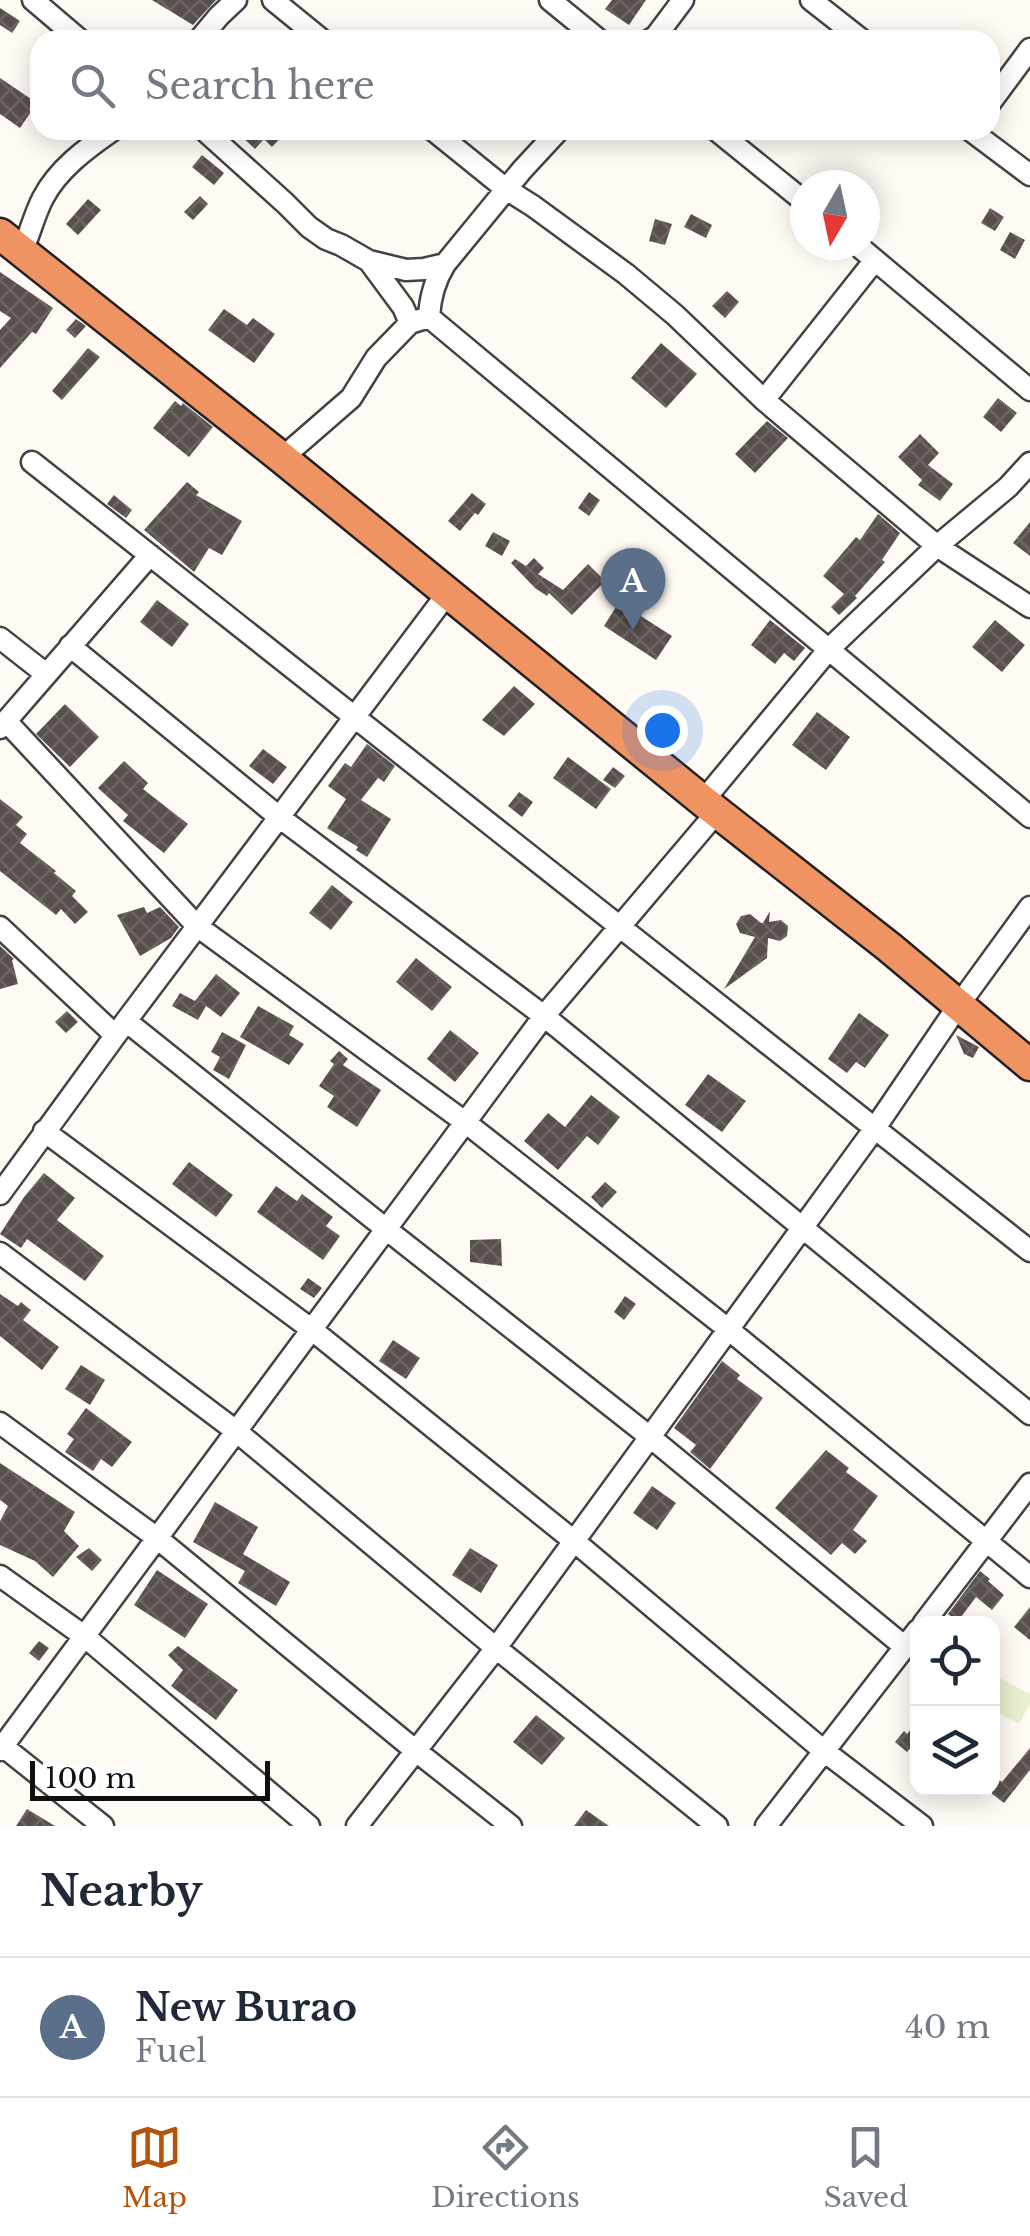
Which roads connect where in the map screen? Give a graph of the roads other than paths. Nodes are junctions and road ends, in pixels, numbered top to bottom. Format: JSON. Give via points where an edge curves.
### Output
{"nodes":[{"id":1,"x":34,"y":0,"type":"edge"},
{"id":2,"x":236,"y":0,"type":"edge"},
{"id":3,"x":273,"y":0,"type":"edge"},
{"id":4,"x":550,"y":0,"type":"edge"},
{"id":5,"x":683,"y":0,"type":"edge"},
{"id":6,"x":811,"y":0,"type":"edge"},
{"id":7,"x":68,"y":30,"type":"edge"},
{"id":8,"x":207,"y":30,"type":"edge"},
{"id":9,"x":310,"y":30,"type":"edge"},
{"id":10,"x":587,"y":30,"type":"edge"},
{"id":11,"x":660,"y":30,"type":"edge"},
{"id":12,"x":849,"y":30,"type":"edge"},
{"id":13,"x":1030,"y":49,"type":"edge"},
{"id":14,"x":1000,"y":90,"type":"edge"},
{"id":15,"x":100,"y":140,"type":"edge"},
{"id":16,"x":215,"y":140,"type":"edge"},
{"id":17,"x":445,"y":140,"type":"edge"},
{"id":18,"x":550,"y":140,"type":"edge"},
{"id":19,"x":728,"y":140,"type":"edge"},
{"id":20,"x":983,"y":140,"type":"edge"},
{"id":21,"x":1030,"y":175,"type":"edge"},
{"id":22,"x":506,"y":189,"type":"junction"},
{"id":23,"x":790,"y":190,"type":"edge"},
{"id":24,"x":7,"y":243,"type":"edge"},
{"id":25,"x":875,"y":260,"type":"joint"},
{"id":26,"x":369,"y":261,"type":"junction"},
{"id":27,"x":445,"y":264,"type":"junction"},
{"id":28,"x":420,"y":320,"type":"junction"},
{"id":29,"x":1030,"y":390,"type":"edge"},
{"id":30,"x":764,"y":400,"type":"junction"},
{"id":31,"x":282,"y":458,"type":"junction"},
{"id":32,"x":32,"y":462,"type":"dead end"},
{"id":33,"x":1030,"y":463,"type":"edge"},
{"id":34,"x":937,"y":546,"type":"junction"},
{"id":35,"x":150,"y":555,"type":"junction"},
{"id":36,"x":447,"y":594,"type":"junction"},
{"id":37,"x":1030,"y":606,"type":"edge"},
{"id":38,"x":0,"y":638,"type":"edge"},
{"id":39,"x":70,"y":646,"type":"junction"},
{"id":40,"x":829,"y":649,"type":"junction"},
{"id":41,"x":46,"y":674,"type":"junction"},
{"id":42,"x":354,"y":716,"type":"junction"},
{"id":43,"x":3,"y":725,"type":"edge"},
{"id":44,"x":710,"y":806,"type":"junction"},
{"id":45,"x":278,"y":816,"type":"junction"},
{"id":46,"x":1030,"y":817,"type":"edge"},
{"id":47,"x":1030,"y":907,"type":"edge"},
{"id":48,"x":197,"y":926,"type":"junction"},
{"id":49,"x":620,"y":926,"type":"junction"},
{"id":50,"x":0,"y":927,"type":"edge"},
{"id":51,"x":958,"y":1006,"type":"junction"},
{"id":52,"x":544,"y":1016,"type":"junction"},
{"id":53,"x":120,"y":1028,"type":"junction"},
{"id":54,"x":1030,"y":1066,"type":"edge"},
{"id":55,"x":465,"y":1122,"type":"junction"},
{"id":56,"x":875,"y":1128,"type":"junction"},
{"id":57,"x":44,"y":1132,"type":"junction"},
{"id":58,"x":0,"y":1194,"type":"edge"},
{"id":59,"x":801,"y":1227,"type":"junction"},
{"id":60,"x":386,"y":1229,"type":"junction"},
{"id":61,"x":1030,"y":1250,"type":"edge"},
{"id":62,"x":0,"y":1254,"type":"edge"},
{"id":63,"x":728,"y":1329,"type":"junction"},
{"id":64,"x":311,"y":1330,"type":"junction"},
{"id":65,"x":1030,"y":1414,"type":"edge"},
{"id":66,"x":0,"y":1423,"type":"edge"},
{"id":67,"x":236,"y":1431,"type":"junction"},
{"id":68,"x":650,"y":1437,"type":"junction"},
{"id":69,"x":1030,"y":1484,"type":"edge"},
{"id":70,"x":157,"y":1538,"type":"junction"},
{"id":71,"x":574,"y":1541,"type":"junction"},
{"id":72,"x":986,"y":1541,"type":"junction"},
{"id":73,"x":0,"y":1576,"type":"edge"},
{"id":74,"x":1030,"y":1577,"type":"edge"},
{"id":75,"x":928,"y":1616,"type":"edge"},
{"id":76,"x":84,"y":1636,"type":"junction"},
{"id":77,"x":910,"y":1638,"type":"edge"},
{"id":78,"x":910,"y":1640,"type":"edge"},
{"id":79,"x":496,"y":1648,"type":"junction"},
{"id":80,"x":1,"y":1746,"type":"edge"},
{"id":81,"x":416,"y":1751,"type":"junction"},
{"id":82,"x":824,"y":1751,"type":"junction"},
{"id":83,"x":102,"y":1826,"type":"edge"},
{"id":84,"x":309,"y":1826,"type":"edge"},
{"id":85,"x":357,"y":1826,"type":"edge"},
{"id":86,"x":511,"y":1826,"type":"edge"},
{"id":87,"x":717,"y":1826,"type":"edge"},
{"id":88,"x":766,"y":1826,"type":"edge"},
{"id":89,"x":922,"y":1826,"type":"edge"}],
"edges":[{"from":1,"to":7,"type":"street"},
{"from":2,"to":8,"type":"street"},
{"from":3,"to":9,"type":"street"},
{"from":4,"to":10,"type":"street"},
{"from":5,"to":11,"type":"street"},
{"from":6,"to":12,"type":"street"},
{"from":13,"to":14,"type":"street"},
{"from":15,"to":24,"type":"street","via":[[54,180],[34,223]]},
{"from":16,"to":26,"type":"street","via":[[308,227]]},
{"from":17,"to":22,"type":"street"},
{"from":18,"to":22,"type":"street"},
{"from":19,"to":23,"type":"street"},
{"from":20,"to":21,"type":"street"},
{"from":22,"to":27,"type":"street"},
{"from":22,"to":30,"type":"street","via":[[626,274]]},
{"from":24,"to":31,"type":"highway"},
{"from":25,"to":29,"type":"street"},
{"from":25,"to":30,"type":"street"},
{"from":26,"to":27,"type":"street","via":[[406,270]]},
{"from":26,"to":28,"type":"street"},
{"from":27,"to":28,"type":"street"},
{"from":28,"to":31,"type":"street","via":[[376,358],[351,398]]},
{"from":28,"to":40,"type":"street"},
{"from":30,"to":34,"type":"street"},
{"from":31,"to":36,"type":"highway"},
{"from":32,"to":35,"type":"street"},
{"from":33,"to":34,"type":"street"},
{"from":34,"to":37,"type":"street"},
{"from":34,"to":40,"type":"street"},
{"from":35,"to":39,"type":"street"},
{"from":35,"to":42,"type":"street"},
{"from":36,"to":42,"type":"street"},
{"from":36,"to":44,"type":"highway"},
{"from":38,"to":41,"type":"street"},
{"from":39,"to":41,"type":"street"},
{"from":39,"to":45,"type":"street"},
{"from":40,"to":44,"type":"street"},
{"from":40,"to":46,"type":"street"},
{"from":41,"to":43,"type":"street"},
{"from":42,"to":45,"type":"street"},
{"from":42,"to":49,"type":"street"},
{"from":43,"to":48,"type":"street"},
{"from":44,"to":49,"type":"street"},
{"from":44,"to":51,"type":"highway"},
{"from":45,"to":48,"type":"street"},
{"from":45,"to":52,"type":"street"},
{"from":47,"to":51,"type":"street"},
{"from":48,"to":53,"type":"street"},
{"from":48,"to":55,"type":"street"},
{"from":49,"to":52,"type":"street"},
{"from":49,"to":56,"type":"street"},
{"from":50,"to":53,"type":"street"},
{"from":51,"to":54,"type":"highway"},
{"from":51,"to":56,"type":"street"},
{"from":52,"to":55,"type":"street"},
{"from":52,"to":59,"type":"street"},
{"from":53,"to":57,"type":"street"},
{"from":53,"to":60,"type":"street"},
{"from":55,"to":60,"type":"street"},
{"from":55,"to":63,"type":"street"},
{"from":56,"to":59,"type":"street"},
{"from":56,"to":61,"type":"street"},
{"from":57,"to":58,"type":"street"},
{"from":57,"to":64,"type":"street"},
{"from":59,"to":63,"type":"street"},
{"from":59,"to":65,"type":"street"},
{"from":60,"to":64,"type":"street"},
{"from":60,"to":68,"type":"street"},
{"from":62,"to":67,"type":"street"},
{"from":63,"to":68,"type":"street"},
{"from":63,"to":72,"type":"street"},
{"from":64,"to":67,"type":"street"},
{"from":64,"to":71,"type":"street"},
{"from":66,"to":70,"type":"street"},
{"from":67,"to":70,"type":"street"},
{"from":67,"to":79,"type":"street"},
{"from":68,"to":71,"type":"street"},
{"from":68,"to":77,"type":"street"},
{"from":69,"to":72,"type":"street"},
{"from":70,"to":76,"type":"street"},
{"from":70,"to":81,"type":"street"},
{"from":71,"to":79,"type":"street"},
{"from":71,"to":82,"type":"street"},
{"from":72,"to":74,"type":"street"},
{"from":72,"to":75,"type":"street"},
{"from":73,"to":76,"type":"street"},
{"from":76,"to":80,"type":"street"},
{"from":76,"to":84,"type":"street"},
{"from":78,"to":82,"type":"street"},
{"from":79,"to":81,"type":"street"},
{"from":79,"to":87,"type":"street"},
{"from":80,"to":83,"type":"street"},
{"from":81,"to":85,"type":"street"},
{"from":81,"to":86,"type":"street"},
{"from":82,"to":88,"type":"street"},
{"from":82,"to":89,"type":"street"}]}
